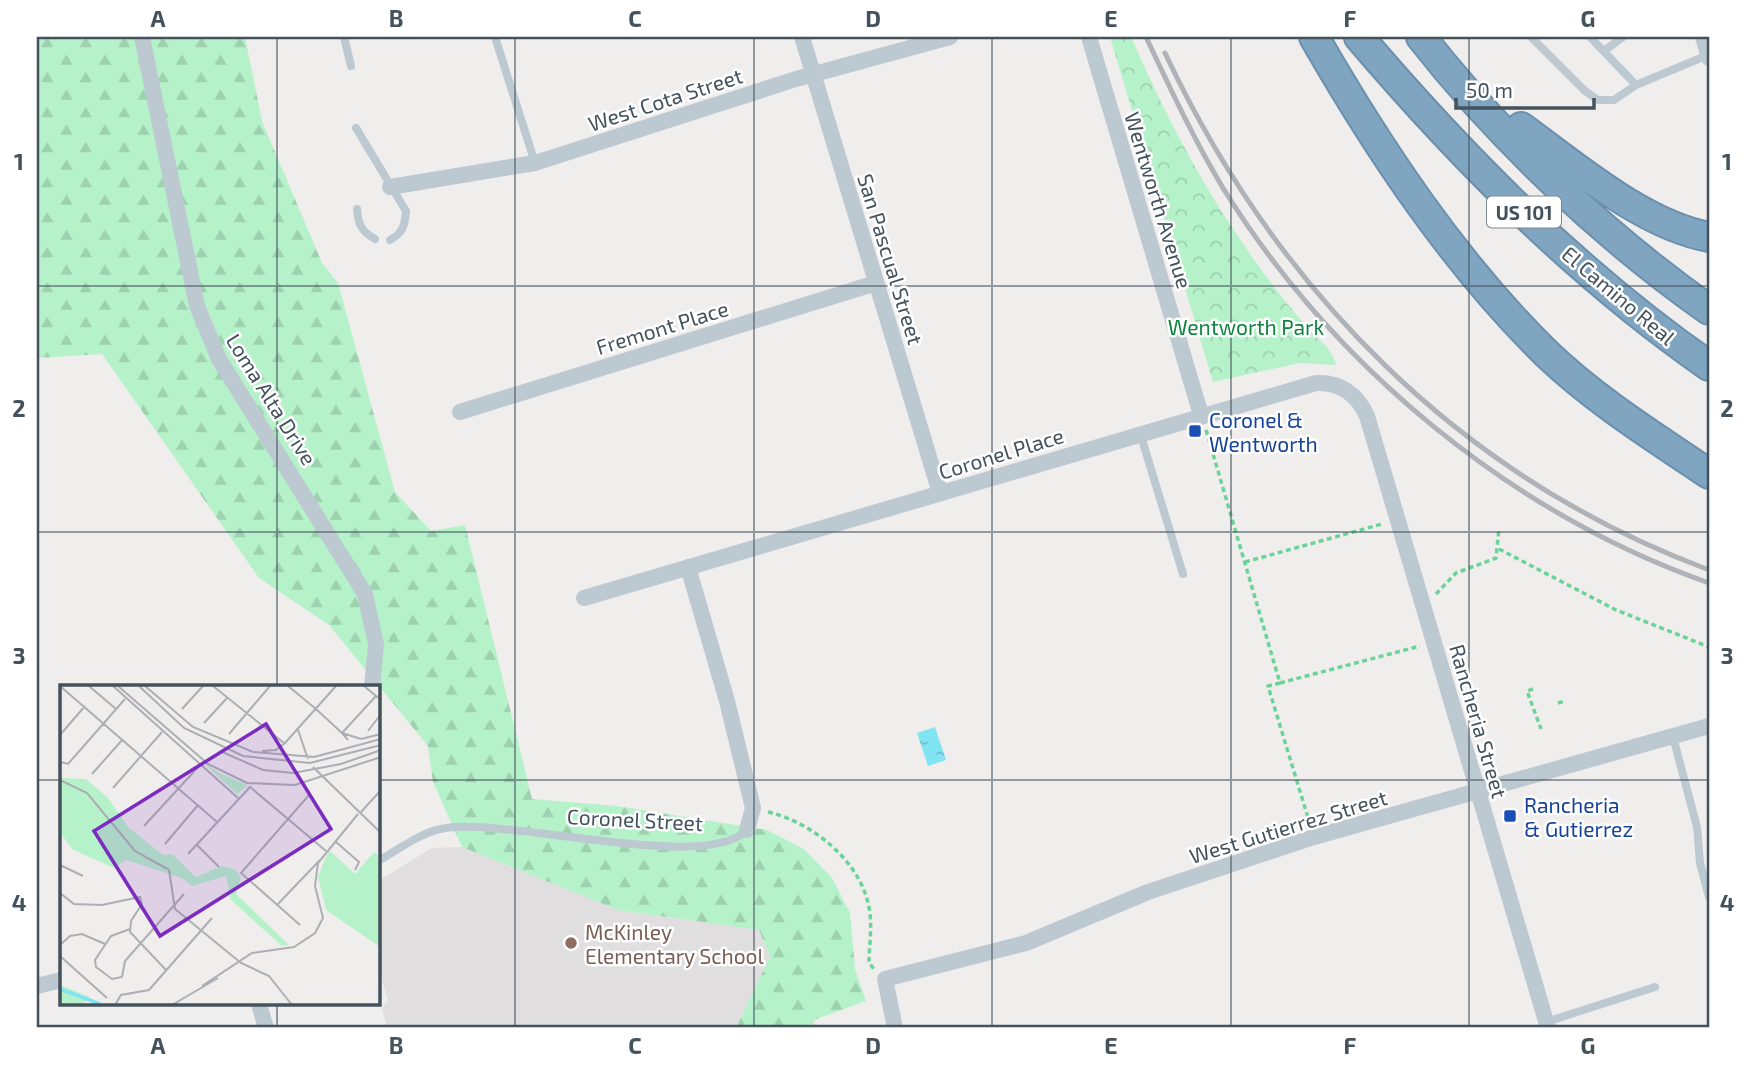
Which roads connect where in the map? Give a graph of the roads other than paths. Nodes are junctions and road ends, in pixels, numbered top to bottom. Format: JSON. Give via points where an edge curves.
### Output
{"nodes":[{"id":1,"x":142,"y":37,"type":"edge"},
{"id":2,"x":344,"y":37,"type":"edge"},
{"id":3,"x":495,"y":37,"type":"edge"},
{"id":4,"x":802,"y":37,"type":"edge"},
{"id":5,"x":950,"y":37,"type":"edge"},
{"id":6,"x":1089,"y":37,"type":"edge"},
{"id":7,"x":1314,"y":37,"type":"edge"},
{"id":8,"x":1359,"y":37,"type":"edge"},
{"id":9,"x":1421,"y":37,"type":"edge"},
{"id":10,"x":1531,"y":37,"type":"edge"},
{"id":11,"x":1590,"y":37,"type":"edge"},
{"id":12,"x":1623,"y":37,"type":"edge"},
{"id":13,"x":1703,"y":37,"type":"edge"},
{"id":14,"x":1604,"y":51,"type":"junction"},
{"id":15,"x":1709,"y":57,"type":"edge"},
{"id":16,"x":351,"y":66,"type":"dead end"},
{"id":17,"x":813,"y":75,"type":"junction"},
{"id":18,"x":1456,"y":81,"type":"junction"},
{"id":19,"x":1636,"y":85,"type":"junction"},
{"id":20,"x":356,"y":128,"type":"dead end"},
{"id":21,"x":535,"y":163,"type":"junction"},
{"id":22,"x":390,"y":187,"type":"junction"},
{"id":23,"x":357,"y":209,"type":"dead end"},
{"id":24,"x":1709,"y":237,"type":"edge"},
{"id":25,"x":375,"y":239,"type":"dead end"},
{"id":26,"x":390,"y":240,"type":"dead end"},
{"id":27,"x":876,"y":283,"type":"junction"},
{"id":28,"x":1709,"y":310,"type":"edge"},
{"id":29,"x":1709,"y":366,"type":"edge"},
{"id":30,"x":460,"y":412,"type":"dead end"},
{"id":31,"x":1201,"y":415,"type":"junction"},
{"id":32,"x":1140,"y":433,"type":"junction"},
{"id":33,"x":1382,"y":466,"type":"joint"},
{"id":34,"x":1709,"y":474,"type":"edge"},
{"id":35,"x":940,"y":493,"type":"junction"},
{"id":36,"x":688,"y":567,"type":"junction"},
{"id":37,"x":1183,"y":574,"type":"dead end"},
{"id":38,"x":584,"y":598,"type":"dead end"},
{"id":39,"x":372,"y":685,"type":"edge"},
{"id":40,"x":1709,"y":726,"type":"edge"},
{"id":41,"x":1673,"y":737,"type":"junction"},
{"id":42,"x":1477,"y":791,"type":"junction"},
{"id":43,"x":747,"y":830,"type":"joint"},
{"id":44,"x":380,"y":860,"type":"edge"},
{"id":45,"x":1709,"y":897,"type":"edge"},
{"id":46,"x":60,"y":980,"type":"edge"},
{"id":47,"x":37,"y":986,"type":"edge"},
{"id":48,"x":1655,"y":987,"type":"dead end"},
{"id":49,"x":260,"y":1006,"type":"edge"},
{"id":50,"x":1547,"y":1025,"type":"edge"},
{"id":51,"x":266,"y":1028,"type":"edge"},
{"id":52,"x":895,"y":1028,"type":"edge"}],
"edges":[{"from":1,"to":39,"type":"street","name":"Loma Alta Drive","via":[[197,306],[219,359],[365,594],[376,644]]},
{"from":2,"to":16,"type":"lane"},
{"from":3,"to":21,"type":"lane"},
{"from":4,"to":17,"type":"street","name":"San Pascual Street"},
{"from":5,"to":17,"type":"street","name":"West Cota Street"},
{"from":6,"to":31,"type":"street","name":"Wentworth Avenue"},
{"from":7,"to":34,"type":"highway","via":[[1420,203],[1514,319],[1548,355],[1618,411]]},
{"from":8,"to":29,"type":"highway","name":"El Camino Real","number":"US 101","via":[[1436,127],[1568,253],[1637,313]]},
{"from":9,"to":18,"type":"highway","name":"El Camino Real","number":"US 101"},
{"from":10,"to":19,"type":"lane","via":[[1598,100],[1614,100]]},
{"from":11,"to":14,"type":"lane"},
{"from":12,"to":14,"type":"lane"},
{"from":13,"to":15,"type":"street"},
{"from":14,"to":19,"type":"lane"},
{"from":15,"to":19,"type":"lane"},
{"from":17,"to":21,"type":"street","name":"West Cota Street"},
{"from":17,"to":27,"type":"street","name":"San Pascual Street"},
{"from":18,"to":24,"type":"highway","via":[[1641,210],[1679,230]]},
{"from":18,"to":28,"type":"highway","name":"El Camino Real","number":"US 101","via":[[1586,210]]},
{"from":20,"to":22,"type":"lane"},
{"from":21,"to":22,"type":"street","name":"West Cota Street"},
{"from":22,"to":26,"type":"lane","via":[[406,211],[399,236]]},
{"from":23,"to":25,"type":"lane","via":[[358,223]]},
{"from":27,"to":30,"type":"street","name":"Fremont Place"},
{"from":27,"to":35,"type":"street","name":"San Pascual Street"},
{"from":31,"to":32,"type":"street","name":"Coronel Place"},
{"from":31,"to":33,"type":"street","name":"Coronel Place","via":[[1316,383],[1336,384],[1363,406]]},
{"from":32,"to":35,"type":"street","name":"Coronel Place"},
{"from":32,"to":37,"type":"lane"},
{"from":33,"to":42,"type":"street","name":"Rancheria Street"},
{"from":35,"to":36,"type":"street","name":"Coronel Place"},
{"from":36,"to":38,"type":"street","name":"Coronel Place"},
{"from":36,"to":43,"type":"street","name":"Coronel Street","via":[[753,808]]},
{"from":40,"to":41,"type":"street","name":"West Gutierrez Street"},
{"from":41,"to":42,"type":"street","name":"West Gutierrez Street"},
{"from":41,"to":45,"type":"lane","via":[[1697,827]]},
{"from":42,"to":50,"type":"street","name":"Rancheria Street"},
{"from":42,"to":52,"type":"street","name":"West Gutierrez Street","via":[[1314,837],[1148,892],[1026,943],[885,979]]},
{"from":43,"to":44,"type":"lane","name":"Coronel Street","via":[[721,845],[672,845],[576,839],[504,827],[445,828]]},
{"from":46,"to":47,"type":"street"},
{"from":48,"to":50,"type":"lane"},
{"from":49,"to":51,"type":"street"}]}
